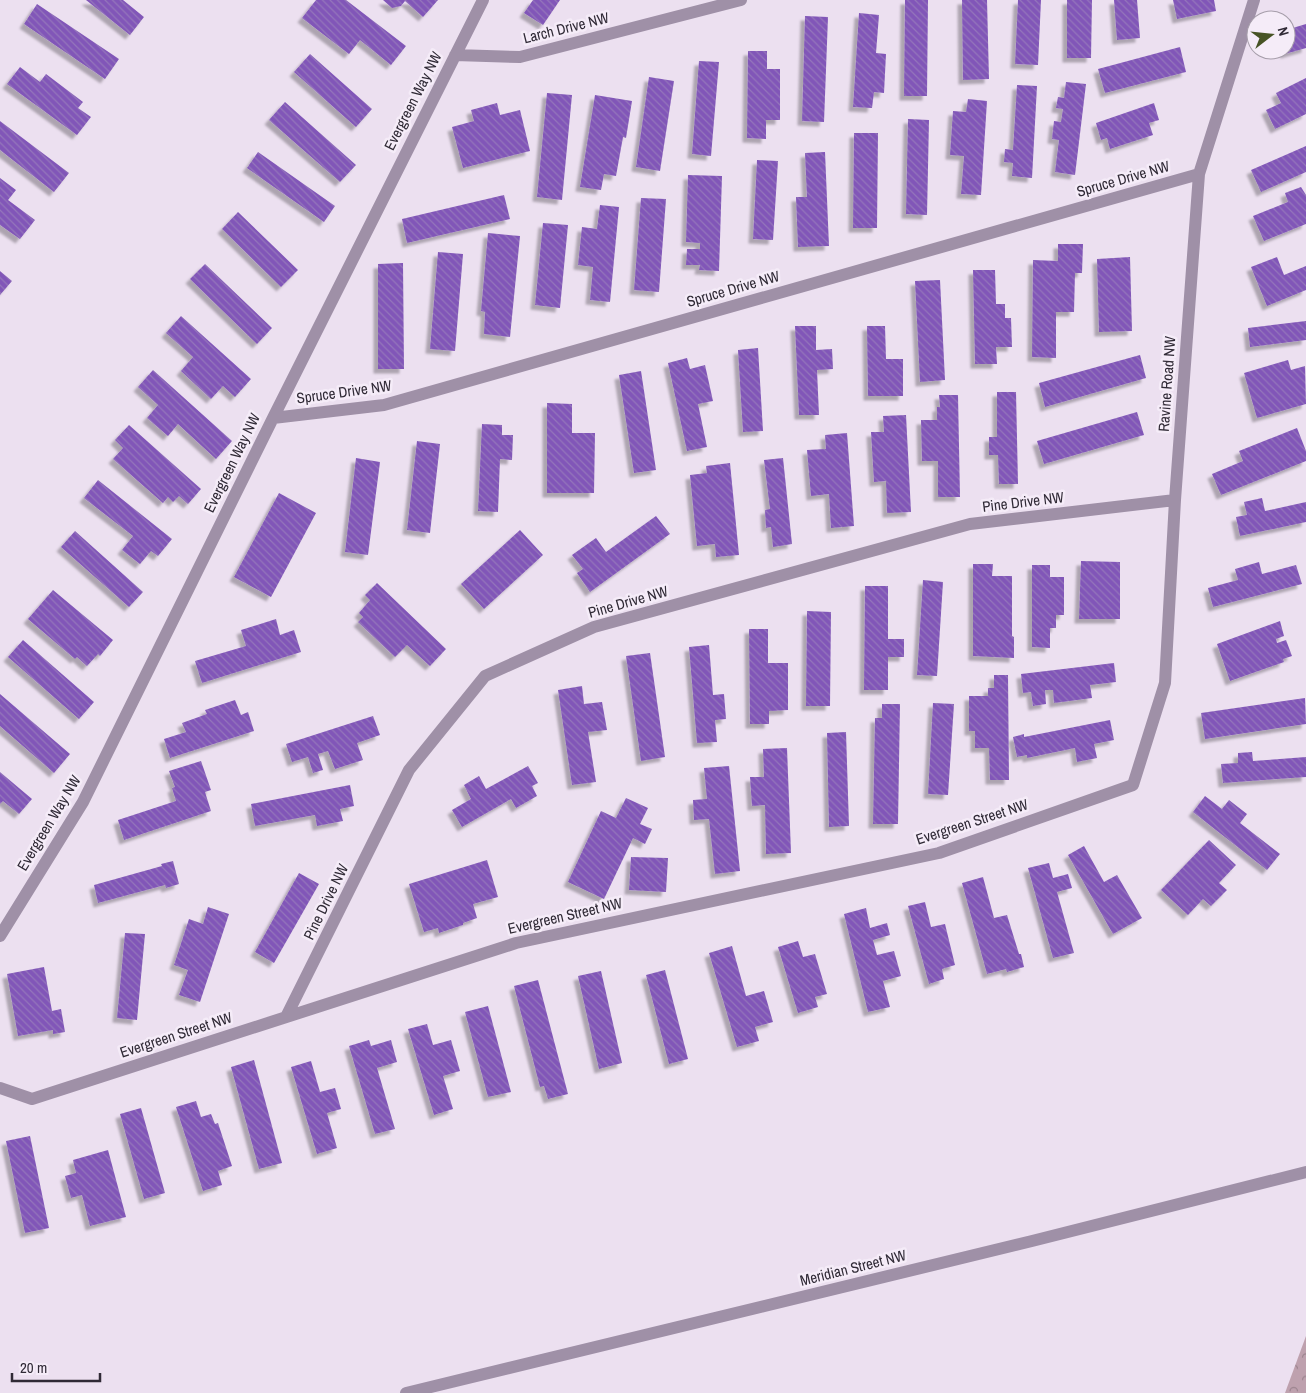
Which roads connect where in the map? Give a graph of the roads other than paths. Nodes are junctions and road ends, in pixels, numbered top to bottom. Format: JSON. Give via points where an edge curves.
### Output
{"nodes":[{"id":1,"x":483,"y":0,"type":"edge"},
{"id":2,"x":741,"y":0,"type":"edge"},
{"id":3,"x":1254,"y":0,"type":"edge"},
{"id":4,"x":455,"y":55,"type":"junction"},
{"id":5,"x":1199,"y":174,"type":"junction"},
{"id":6,"x":273,"y":418,"type":"junction"},
{"id":7,"x":1175,"y":500,"type":"junction"},
{"id":8,"x":1137,"y":774,"type":"joint"},
{"id":9,"x":0,"y":936,"type":"edge"},
{"id":10,"x":286,"y":1017,"type":"junction"},
{"id":11,"x":0,"y":1088,"type":"edge"},
{"id":12,"x":1306,"y":1172,"type":"edge"},
{"id":13,"x":406,"y":1393,"type":"edge"}],
"edges":[{"from":1,"to":4,"type":"street","name":"Evergreen Way NW"},
{"from":2,"to":4,"type":"street","name":"Larch Drive NW","via":[[520,57]]},
{"from":3,"to":5,"type":"street","name":"Ravine Road NW"},
{"from":4,"to":6,"type":"street","name":"Evergreen Way NW"},
{"from":5,"to":6,"type":"street","name":"Spruce Drive NW","via":[[384,405]]},
{"from":5,"to":7,"type":"street","name":"Ravine Road NW"},
{"from":6,"to":9,"type":"street","name":"Evergreen Way NW","via":[[83,802]]},
{"from":7,"to":8,"type":"street","name":"Ravine Road NW","via":[[1165,683]]},
{"from":7,"to":10,"type":"street","name":"Pine Drive NW","via":[[970,524],[594,627],[485,676],[409,770]]},
{"from":8,"to":10,"type":"street","name":"Evergreen Street NW","via":[[1133,785],[939,853],[516,943]]},
{"from":10,"to":11,"type":"street","name":"Evergreen Street NW","via":[[32,1099]]},
{"from":12,"to":13,"type":"street","name":"Meridian Street NW"}]}
